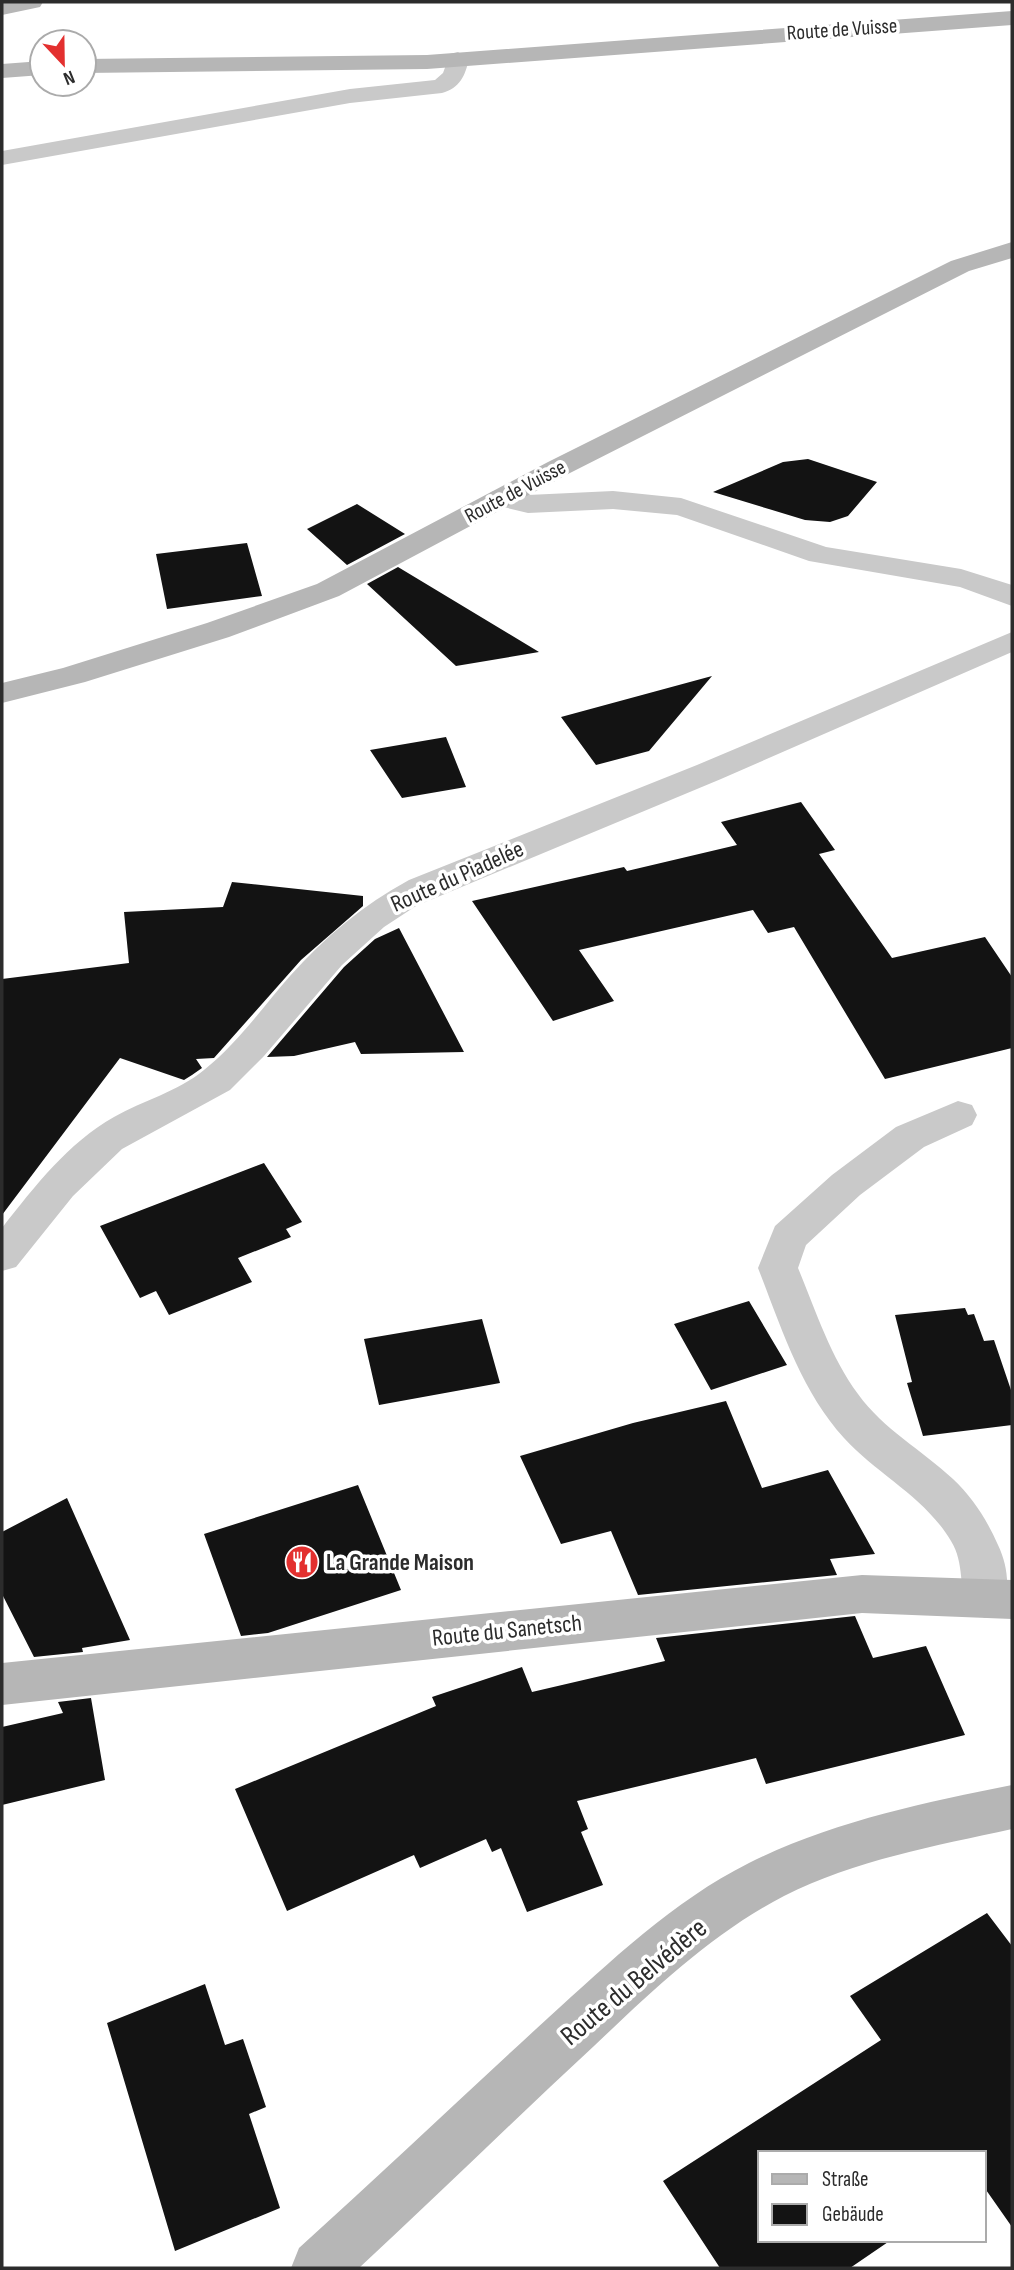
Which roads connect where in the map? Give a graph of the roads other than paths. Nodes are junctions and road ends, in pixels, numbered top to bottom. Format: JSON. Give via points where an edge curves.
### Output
{"nodes":[{"id":1,"x":32,"y":2,"type":"edge"},
{"id":2,"x":2,"y":9,"type":"edge"},
{"id":3,"x":1012,"y":18,"type":"edge"},
{"id":4,"x":458,"y":59,"type":"junction"},
{"id":5,"x":98,"y":66,"type":"edge"},
{"id":6,"x":28,"y":69,"type":"edge"},
{"id":7,"x":2,"y":71,"type":"edge"},
{"id":8,"x":2,"y":158,"type":"edge"},
{"id":9,"x":1012,"y":250,"type":"edge"},
{"id":10,"x":500,"y":498,"type":"junction"},
{"id":11,"x":1012,"y":597,"type":"edge"},
{"id":12,"x":1012,"y":641,"type":"edge"},
{"id":13,"x":2,"y":693,"type":"edge"},
{"id":14,"x":958,"y":1115,"type":"dead end"},
{"id":15,"x":2,"y":1256,"type":"edge"},
{"id":16,"x":998,"y":1599,"type":"edge"},
{"id":17,"x":2,"y":1684,"type":"edge"},
{"id":18,"x":1012,"y":1807,"type":"edge"},
{"id":19,"x":319,"y":2268,"type":"edge"}],
"edges":[{"from":1,"to":2,"type":"street"},
{"from":3,"to":4,"type":"street","name":"Route de Vuisse"},
{"from":4,"to":5,"type":"street","name":"Route de Vuisse"},
{"from":4,"to":8,"type":"street","via":[[454,76],[442,86],[350,96]]},
{"from":6,"to":7,"type":"street"},
{"from":9,"to":10,"type":"street","name":"Route de Vuisse","via":[[960,266]]},
{"from":10,"to":11,"type":"street","via":[[528,504],[613,500],[681,507],[820,555],[961,578]]},
{"from":10,"to":13,"type":"street","name":"Route de Vuisse","via":[[328,590],[218,630]]},
{"from":12,"to":15,"type":"street","name":"Route du Piadelée","via":[[383,907],[349,936],[251,1049],[215,1082],[100,1144],[53,1191]]},
{"from":14,"to":16,"type":"street","via":[[910,1136],[846,1185],[789,1237],[778,1268],[813,1355],[845,1408],[874,1439],[937,1488],[959,1515]]},
{"from":16,"to":17,"type":"street","name":"Route du Sanetsch","via":[[862,1594]]},
{"from":18,"to":19,"type":"street","name":"Route du Belvédère","via":[[885,1834],[797,1865],[733,1899],[629,1980]]}]}
